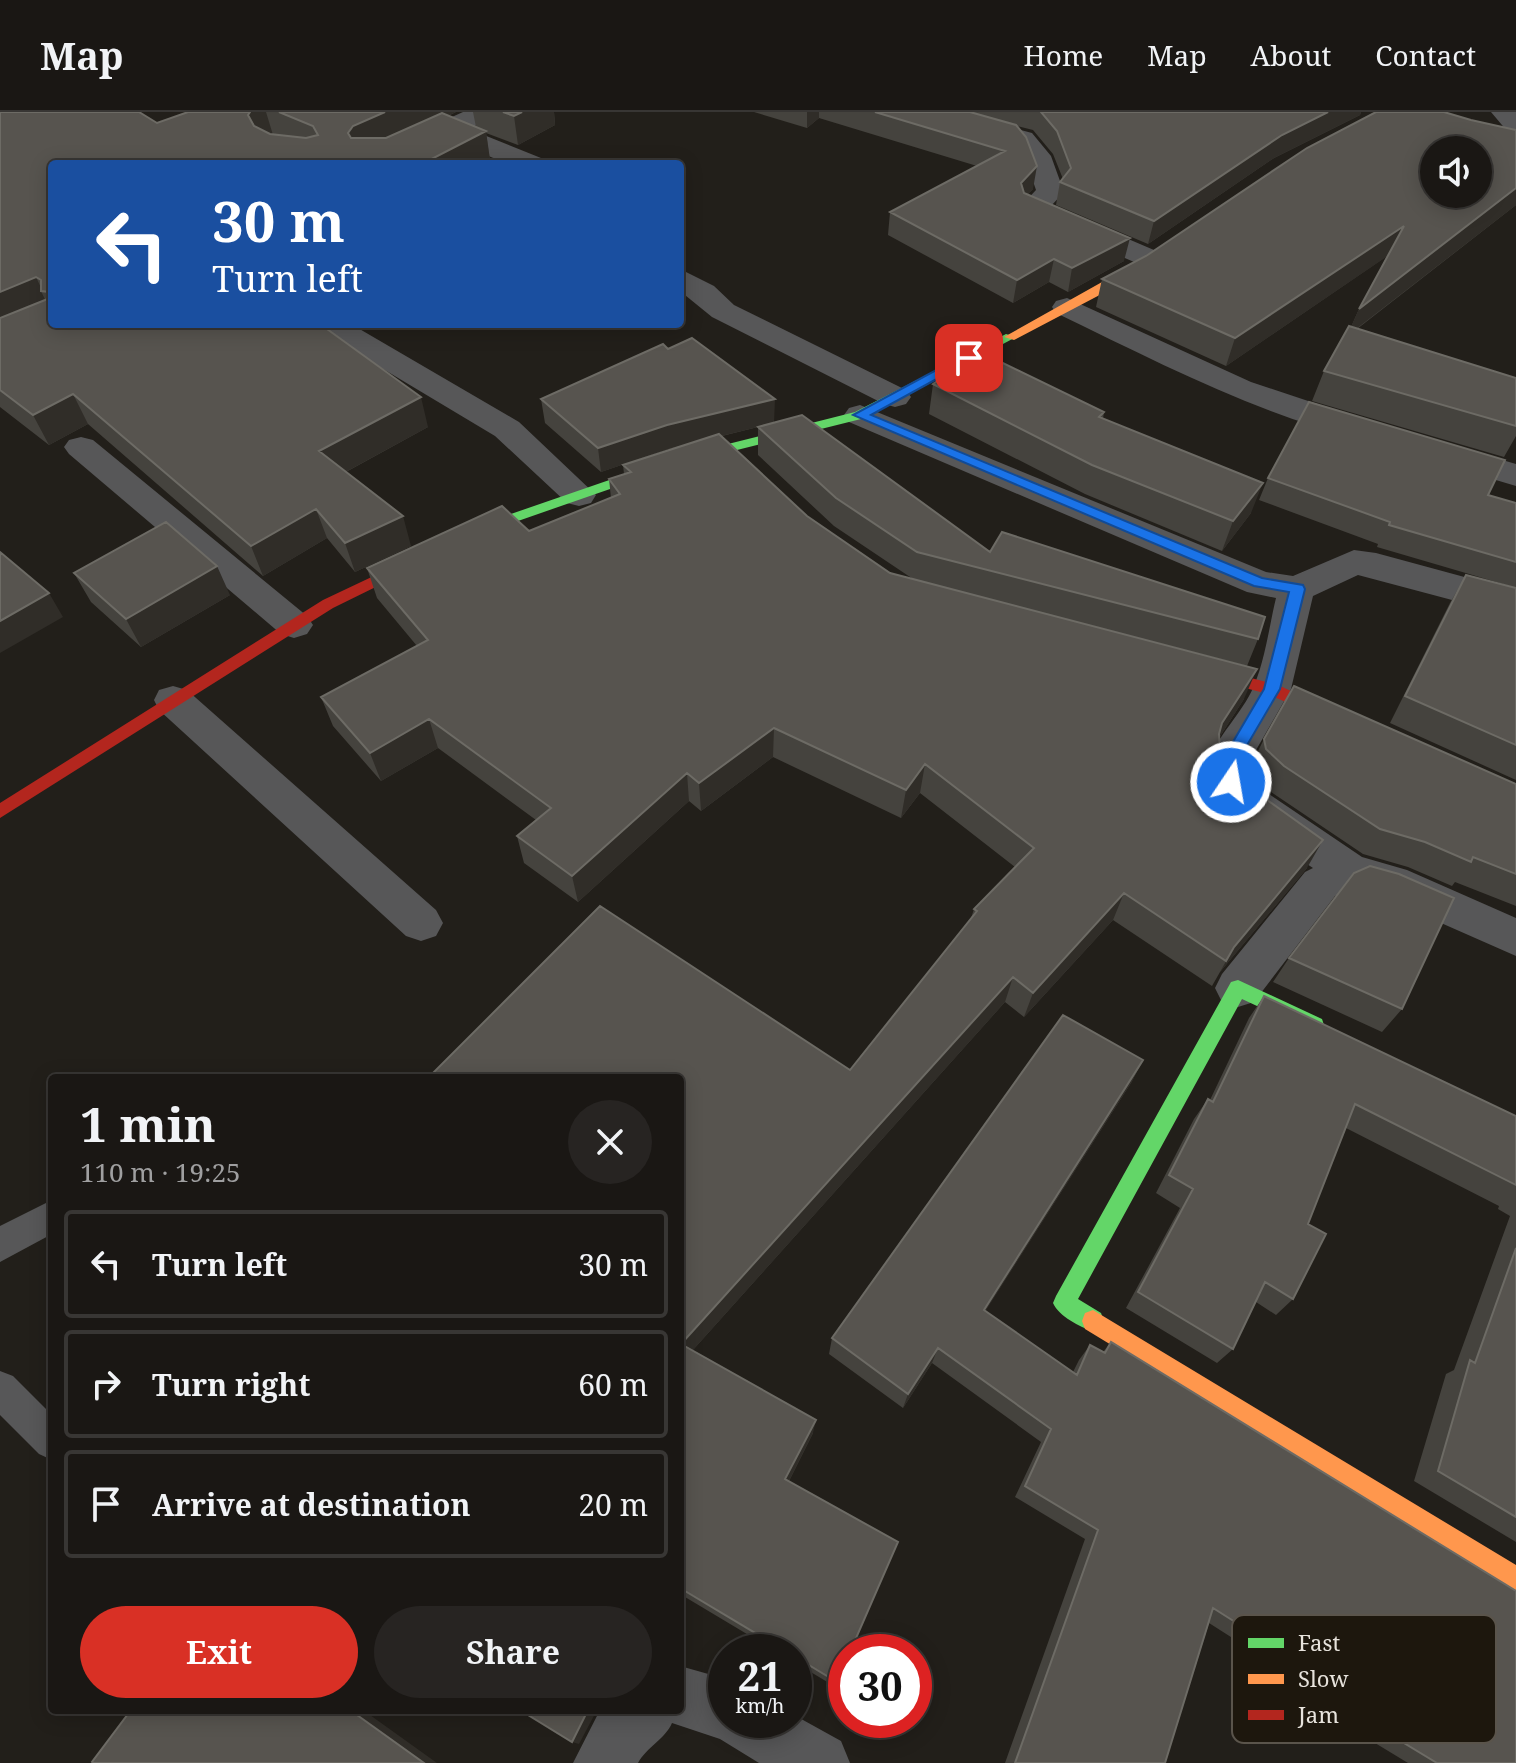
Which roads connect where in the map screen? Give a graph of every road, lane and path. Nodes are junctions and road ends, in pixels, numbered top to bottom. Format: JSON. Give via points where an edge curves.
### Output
{"nodes":[{"id":1,"x":484,"y":112,"type":"edge"},
{"id":2,"x":926,"y":112,"type":"edge"},
{"id":3,"x":1504,"y":112,"type":"edge"},
{"id":4,"x":1516,"y":125,"type":"edge"},
{"id":5,"x":446,"y":129,"type":"junction"},
{"id":6,"x":380,"y":160,"type":"edge"},
{"id":7,"x":521,"y":160,"type":"edge"},
{"id":8,"x":1157,"y":255,"type":"joint"},
{"id":9,"x":684,"y":280,"type":"edge"},
{"id":10,"x":1067,"y":307,"type":"junction"},
{"id":11,"x":336,"y":328,"type":"edge"},
{"id":12,"x":895,"y":397,"type":"junction"},
{"id":13,"x":860,"y":415,"type":"junction"},
{"id":14,"x":81,"y":447,"type":"dead end"},
{"id":15,"x":729,"y":450,"type":"junction"},
{"id":16,"x":745,"y":468,"type":"edge"},
{"id":17,"x":1516,"y":475,"type":"edge"},
{"id":18,"x":579,"y":495,"type":"junction"},
{"id":19,"x":1297,"y":589,"type":"junction"},
{"id":20,"x":1516,"y":604,"type":"edge"},
{"id":21,"x":294,"y":625,"type":"junction"},
{"id":22,"x":1182,"y":666,"type":"edge"},
{"id":23,"x":1272,"y":689,"type":"junction"},
{"id":24,"x":173,"y":700,"type":"junction"},
{"id":25,"x":1358,"y":729,"type":"edge"},
{"id":26,"x":0,"y":811,"type":"edge"},
{"id":27,"x":1350,"y":871,"type":"junction"},
{"id":28,"x":421,"y":923,"type":"dead end"},
{"id":29,"x":1516,"y":938,"type":"edge"},
{"id":30,"x":1238,"y":988,"type":"junction"},
{"id":31,"x":1336,"y":1034,"type":"edge"},
{"id":32,"x":48,"y":1218,"type":"edge"},
{"id":33,"x":0,"y":1245,"type":"edge"},
{"id":34,"x":0,"y":1389,"type":"edge"},
{"id":35,"x":48,"y":1437,"type":"edge"},
{"id":36,"x":1516,"y":1579,"type":"edge"},
{"id":37,"x":684,"y":1697,"type":"edge"},
{"id":38,"x":708,"y":1705,"type":"edge"},
{"id":39,"x":642,"y":1714,"type":"edge"},
{"id":40,"x":775,"y":1738,"type":"edge"},
{"id":41,"x":604,"y":1763,"type":"edge"},
{"id":42,"x":819,"y":1763,"type":"edge"}],
"edges":[{"from":1,"to":5,"type":"street"},
{"from":2,"to":8,"type":"street","via":[[1023,139],[1038,156],[1050,192],[1033,208]]},
{"from":3,"to":4,"type":"street"},
{"from":5,"to":6,"type":"street"},
{"from":5,"to":7,"type":"street"},
{"from":8,"to":10,"type":"street"},
{"from":9,"to":12,"type":"street","via":[[723,311]]},
{"from":10,"to":12,"type":"street"},
{"from":10,"to":17,"type":"street","via":[[1280,405]]},
{"from":11,"to":18,"type":"street","via":[[507,429]]},
{"from":12,"to":13,"type":"street"},
{"from":13,"to":15,"type":"street"},
{"from":13,"to":19,"type":"street","via":[[1260,583]]},
{"from":14,"to":21,"type":"street"},
{"from":15,"to":16,"type":"street"},
{"from":15,"to":18,"type":"street","via":[[681,460]]},
{"from":18,"to":21,"type":"street","via":[[484,528]]},
{"from":19,"to":20,"type":"street","via":[[1354,562]]},
{"from":19,"to":23,"type":"street"},
{"from":21,"to":24,"type":"street"},
{"from":22,"to":23,"type":"street"},
{"from":23,"to":25,"type":"street"},
{"from":23,"to":27,"type":"street","via":[[1228,764],[1231,782],[1254,805]]},
{"from":24,"to":26,"type":"street"},
{"from":24,"to":28,"type":"street"},
{"from":27,"to":29,"type":"street","via":[[1392,882]]},
{"from":27,"to":30,"type":"street","via":[[1320,884]]},
{"from":30,"to":31,"type":"street"},
{"from":30,"to":36,"type":"street","via":[[1064,1303]]},
{"from":32,"to":33,"type":"lane"},
{"from":34,"to":35,"type":"lane"},
{"from":37,"to":38,"type":"street"},
{"from":39,"to":41,"type":"street","via":[[624,1728]]},
{"from":40,"to":42,"type":"street"}]}
